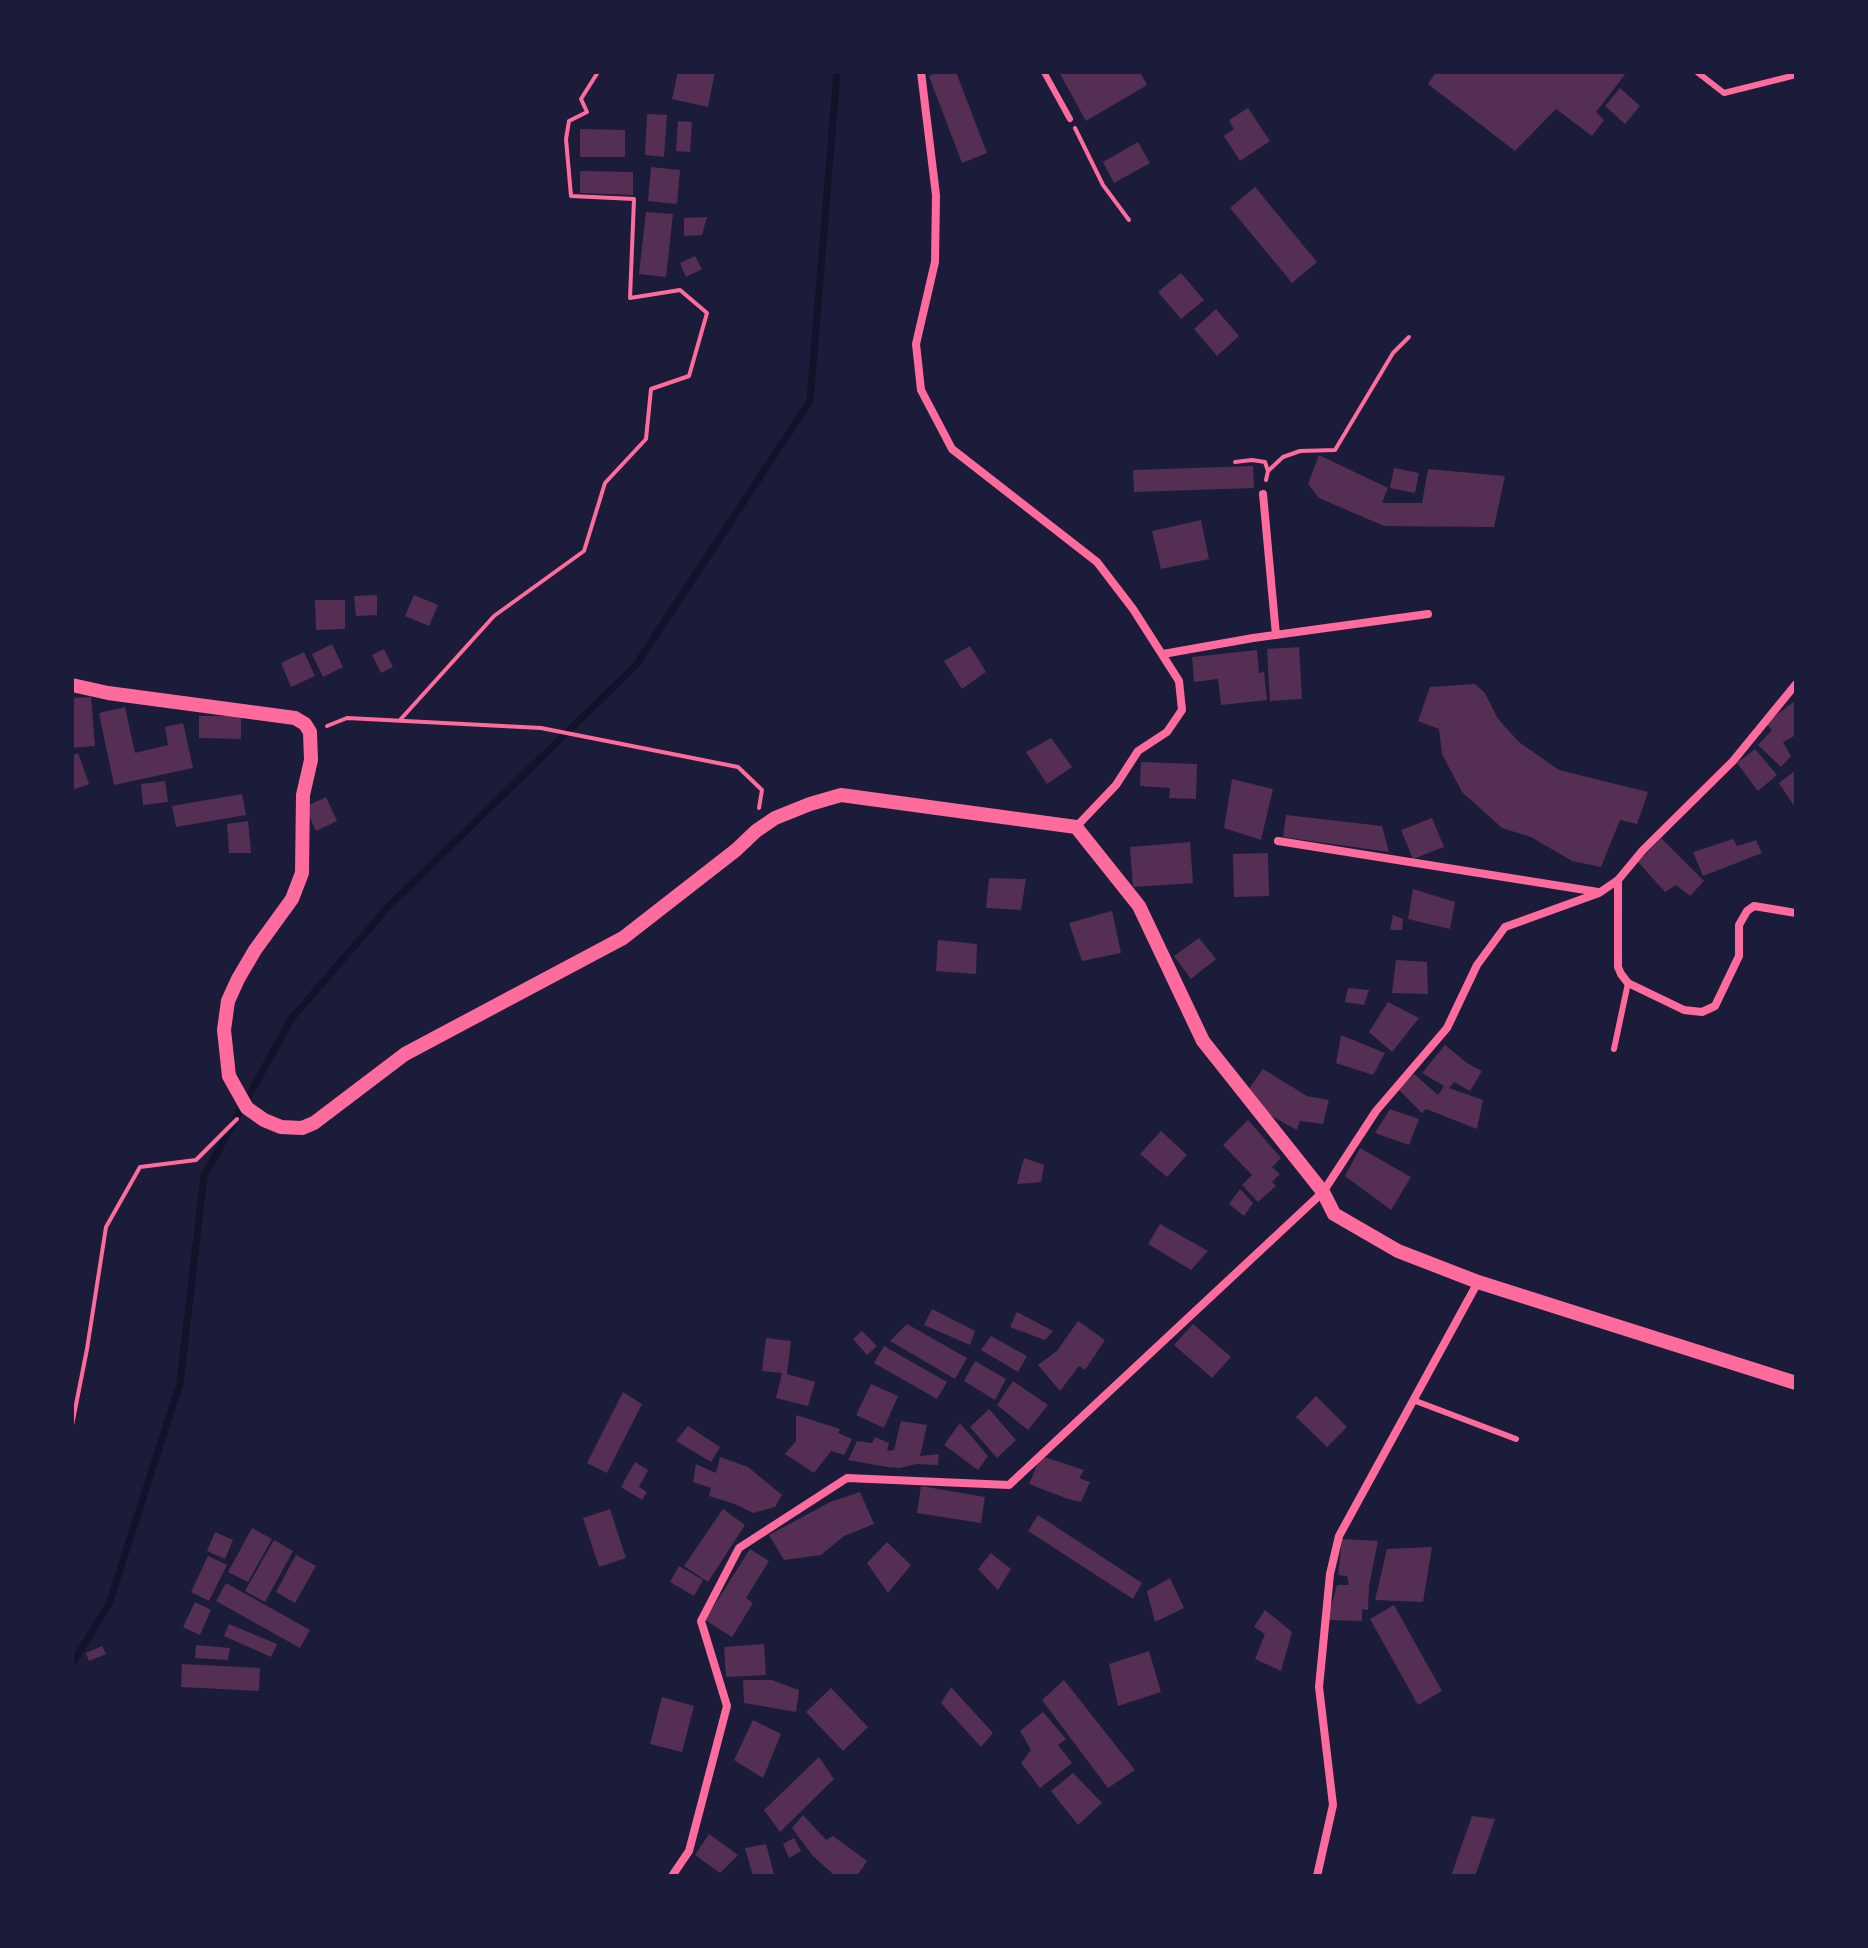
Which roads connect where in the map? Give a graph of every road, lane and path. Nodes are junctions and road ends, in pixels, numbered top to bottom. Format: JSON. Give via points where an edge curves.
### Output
{"nodes":[{"id":1,"x":598,"y":72,"type":"edge"},
{"id":2,"x":921,"y":72,"type":"edge"},
{"id":3,"x":1044,"y":72,"type":"edge"},
{"id":4,"x":1697,"y":72,"type":"edge"},
{"id":5,"x":1796,"y":75,"type":"edge"},
{"id":6,"x":1070,"y":119,"type":"joint"},
{"id":7,"x":1129,"y":220,"type":"dead end"},
{"id":8,"x":1409,"y":337,"type":"dead end"},
{"id":9,"x":1235,"y":462,"type":"dead end"},
{"id":10,"x":1268,"y":471,"type":"junction"},
{"id":11,"x":1263,"y":494,"type":"joint"},
{"id":12,"x":1428,"y":614,"type":"dead end"},
{"id":13,"x":1276,"y":635,"type":"junction"},
{"id":14,"x":1163,"y":654,"type":"junction"},
{"id":15,"x":1796,"y":684,"type":"edge"},
{"id":16,"x":72,"y":685,"type":"edge"},
{"id":17,"x":400,"y":720,"type":"junction"},
{"id":18,"x":310,"y":732,"type":"junction"},
{"id":19,"x":1076,"y":827,"type":"junction"},
{"id":20,"x":756,"y":831,"type":"junction"},
{"id":21,"x":1278,"y":841,"type":"dead end"},
{"id":22,"x":1618,"y":880,"type":"junction"},
{"id":23,"x":1599,"y":893,"type":"junction"},
{"id":24,"x":1796,"y":913,"type":"edge"},
{"id":25,"x":1628,"y":983,"type":"junction"},
{"id":26,"x":1614,"y":1049,"type":"dead end"},
{"id":27,"x":247,"y":1108,"type":"junction"},
{"id":28,"x":1323,"y":1192,"type":"junction"},
{"id":29,"x":1478,"y":1282,"type":"junction"},
{"id":30,"x":1796,"y":1383,"type":"edge"},
{"id":31,"x":1413,"y":1400,"type":"junction"},
{"id":32,"x":72,"y":1425,"type":"edge"},
{"id":33,"x":1516,"y":1439,"type":"dead end"},
{"id":34,"x":672,"y":1876,"type":"edge"},
{"id":35,"x":1317,"y":1876,"type":"edge"}],
"edges":[{"from":1,"to":17,"type":"path","via":[[581,99],[587,112],[569,121],[571,196],[634,199],[630,298],[680,290],[707,313],[693,363],[689,376],[651,389],[646,439],[605,483],[584,551],[494,616]]},
{"from":2,"to":14,"type":"street","via":[[936,195],[935,262],[916,344],[921,390],[952,449],[1097,562]]},
{"from":3,"to":6,"type":"lane"},
{"from":4,"to":5,"type":"lane","via":[[1724,93]]},
{"from":6,"to":7,"type":"path","via":[[1103,185]]},
{"from":8,"to":10,"type":"path","via":[[1393,353],[1335,450],[1300,451]]},
{"from":9,"to":10,"type":"path","via":[[1265,462]]},
{"from":10,"to":11,"type":"path"},
{"from":11,"to":13,"type":"street"},
{"from":12,"to":13,"type":"street"},
{"from":13,"to":14,"type":"street"},
{"from":14,"to":19,"type":"street","via":[[1179,681],[1182,710],[1167,732],[1138,751],[1116,785]]},
{"from":15,"to":22,"type":"street","via":[[1733,761]]},
{"from":16,"to":18,"type":"street","via":[[295,718]]},
{"from":17,"to":18,"type":"path","via":[[347,718]]},
{"from":17,"to":20,"type":"path","via":[[541,728],[738,767],[762,790]]},
{"from":18,"to":27,"type":"street","via":[[302,873],[292,899],[255,950],[228,1001],[224,1030],[229,1076]]},
{"from":19,"to":20,"type":"street","via":[[841,795],[787,813]]},
{"from":19,"to":28,"type":"street","via":[[1139,906],[1203,1041]]},
{"from":20,"to":27,"type":"street","via":[[623,938],[405,1054],[314,1123],[281,1127]]},
{"from":21,"to":23,"type":"street"},
{"from":22,"to":23,"type":"street"},
{"from":22,"to":25,"type":"street","via":[[1618,967]]},
{"from":23,"to":28,"type":"street","via":[[1505,927],[1477,965],[1447,1028],[1376,1111]]},
{"from":24,"to":25,"type":"street","via":[[1754,906],[1747,911],[1739,925],[1739,956],[1715,1006],[1702,1012],[1684,1010]]},
{"from":25,"to":26,"type":"lane"},
{"from":27,"to":32,"type":"path","via":[[196,1160],[140,1167],[106,1227]]},
{"from":28,"to":29,"type":"street","via":[[1334,1214],[1345,1222],[1398,1251]]},
{"from":28,"to":34,"type":"street","via":[[1009,1485],[847,1478],[739,1548],[701,1621],[727,1706],[689,1851]]},
{"from":29,"to":30,"type":"street"},
{"from":29,"to":31,"type":"street"},
{"from":31,"to":33,"type":"lane"},
{"from":31,"to":35,"type":"street","via":[[1339,1536],[1330,1574],[1319,1687],[1333,1805]]}]}
